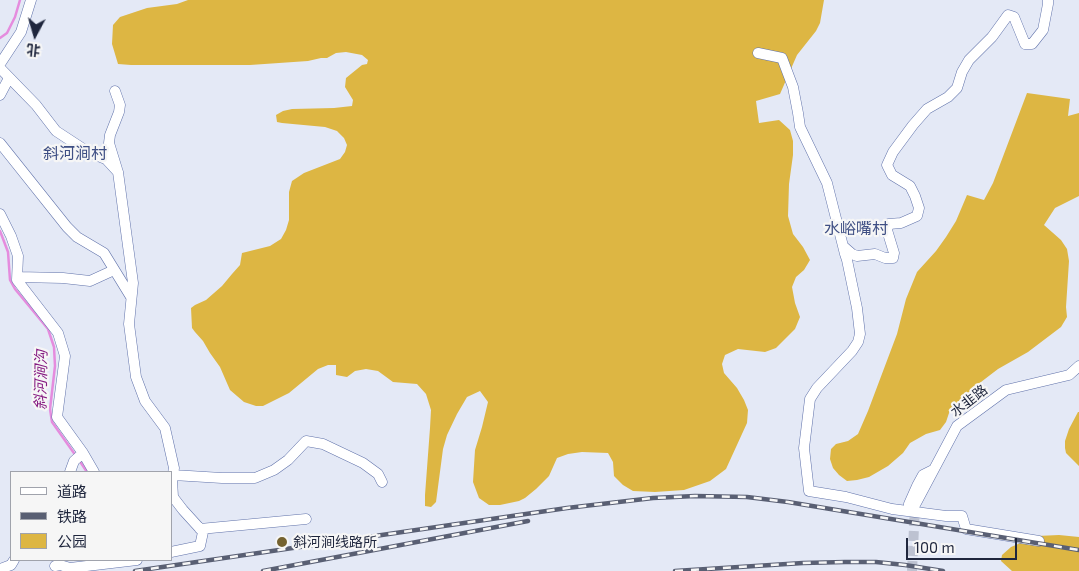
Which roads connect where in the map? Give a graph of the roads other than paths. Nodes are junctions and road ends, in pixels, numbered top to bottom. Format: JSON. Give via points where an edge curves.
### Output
{"nodes":[{"id":1,"x":31,"y":0,"type":"edge"},
{"id":2,"x":1048,"y":0,"type":"edge"},
{"id":3,"x":758,"y":54,"type":"dead end"},
{"id":4,"x":0,"y":64,"type":"edge"},
{"id":5,"x":0,"y":68,"type":"edge"},
{"id":6,"x":9,"y":78,"type":"junction"},
{"id":7,"x":115,"y":91,"type":"dead end"},
{"id":8,"x":0,"y":95,"type":"edge"},
{"id":9,"x":0,"y":143,"type":"edge"},
{"id":10,"x":118,"y":172,"type":"junction"},
{"id":11,"x":0,"y":214,"type":"edge"},
{"id":12,"x":843,"y":246,"type":"junction"},
{"id":13,"x":114,"y":270,"type":"junction"},
{"id":14,"x":18,"y":276,"type":"junction"},
{"id":15,"x":132,"y":298,"type":"junction"},
{"id":16,"x":1079,"y":366,"type":"edge"},
{"id":17,"x":79,"y":456,"type":"junction"},
{"id":18,"x":934,"y":470,"type":"junction"},
{"id":19,"x":71,"y":471,"type":"edge"},
{"id":20,"x":93,"y":471,"type":"edge"},
{"id":21,"x":173,"y":475,"type":"junction"},
{"id":22,"x":382,"y":482,"type":"dead end"},
{"id":23,"x":872,"y":504,"type":"junction"},
{"id":24,"x":916,"y":505,"type":"tunnel mouth"},
{"id":25,"x":306,"y":519,"type":"dead end"},
{"id":26,"x":200,"y":529,"type":"junction"},
{"id":27,"x":1039,"y":541,"type":"dead end"},
{"id":28,"x":172,"y":552,"type":"edge"},
{"id":29,"x":13,"y":561,"type":"edge"},
{"id":30,"x":80,"y":561,"type":"edge"},
{"id":31,"x":129,"y":561,"type":"edge"},
{"id":32,"x":0,"y":568,"type":"edge"}],
"edges":[{"from":1,"to":4,"type":"street","via":[[21,32]]},
{"from":2,"to":12,"type":"street","via":[[1042,30],[1032,44],[1025,44],[1014,17],[1008,15],[969,60],[957,88],[927,109],[893,152],[887,165],[892,175],[910,186],[919,208],[917,216],[890,224],[887,230],[893,258],[875,254],[857,256]]},
{"from":3,"to":12,"type":"street","via":[[782,58],[793,87],[800,128],[827,183]]},
{"from":5,"to":6,"type":"street"},
{"from":6,"to":8,"type":"street"},
{"from":6,"to":10,"type":"street","via":[[56,131],[106,160]]},
{"from":7,"to":10,"type":"street","via":[[120,104],[109,143]]},
{"from":9,"to":13,"type":"street","via":[[67,227],[104,253]]},
{"from":10,"to":15,"type":"street","via":[[133,283]]},
{"from":11,"to":14,"type":"street","via":[[18,256]]},
{"from":12,"to":23,"type":"street","via":[[860,334],[852,351],[810,399],[804,448],[809,490]]},
{"from":13,"to":14,"type":"street","via":[[90,281]]},
{"from":13,"to":15,"type":"street"},
{"from":14,"to":17,"type":"street","via":[[17,280],[58,333],[65,356],[57,416]]},
{"from":15,"to":21,"type":"street","via":[[129,324],[136,378],[145,402],[164,428]]},
{"from":16,"to":18,"type":"street","name":"水韭路","via":[[1069,375],[1006,390],[957,426]]},
{"from":17,"to":19,"type":"street"},
{"from":17,"to":20,"type":"street"},
{"from":18,"to":23,"type":"street","via":[[923,475],[908,504]]},
{"from":18,"to":24,"type":"street","name":"水韭路"},
{"from":21,"to":22,"type":"street","via":[[256,478],[288,460],[306,441],[323,444],[363,463],[378,474]]},
{"from":21,"to":26,"type":"street","via":[[173,497]]},
{"from":23,"to":27,"type":"street","via":[[962,516],[966,529]]},
{"from":25,"to":26,"type":"street"},
{"from":26,"to":28,"type":"street","via":[[200,546]]},
{"from":29,"to":32,"type":"street"},
{"from":30,"to":31,"type":"street","via":[[57,565],[70,568]]}]}
